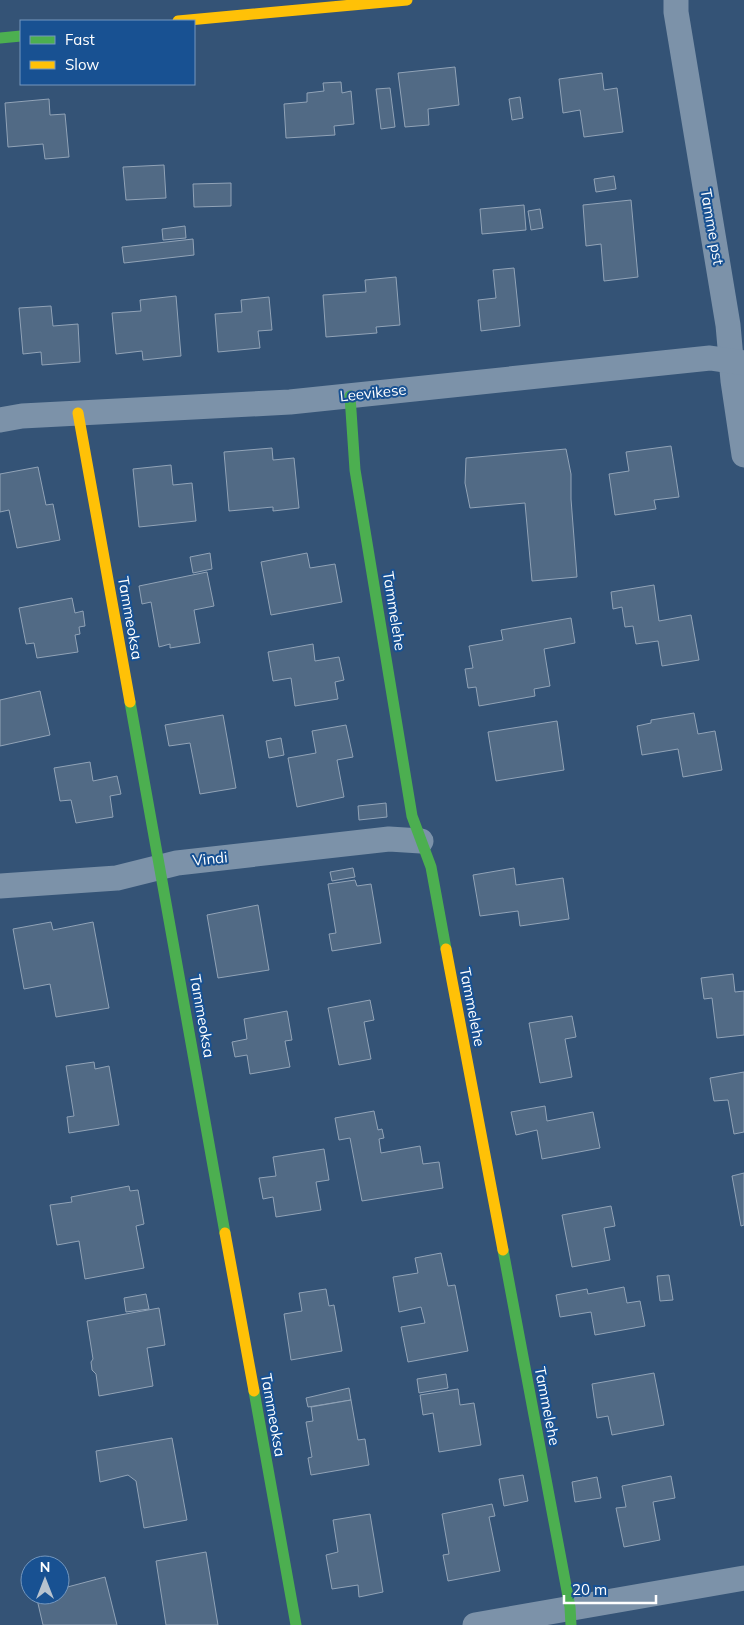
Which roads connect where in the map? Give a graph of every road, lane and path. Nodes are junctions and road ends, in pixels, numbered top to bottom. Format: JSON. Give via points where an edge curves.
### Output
{"nodes":[{"id":1,"x":407,"y":0,"type":"edge"},
{"id":2,"x":676,"y":0,"type":"edge"},
{"id":3,"x":189,"y":20,"type":"edge"},
{"id":4,"x":20,"y":36,"type":"edge"},
{"id":5,"x":0,"y":38,"type":"edge"},
{"id":6,"x":738,"y":362,"type":"edge"},
{"id":7,"x":350,"y":396,"type":"junction"},
{"id":8,"x":78,"y":413,"type":"junction"},
{"id":9,"x":0,"y":420,"type":"edge"},
{"id":10,"x":744,"y":455,"type":"edge"},
{"id":11,"x":421,"y":841,"type":"junction"},
{"id":12,"x":160,"y":867,"type":"junction"},
{"id":13,"x":0,"y":886,"type":"edge"},
{"id":14,"x":744,"y":1578,"type":"edge"},
{"id":15,"x":570,"y":1616,"type":"edge"},
{"id":16,"x":296,"y":1625,"type":"edge"},
{"id":17,"x":475,"y":1625,"type":"edge"}],
"edges":[{"from":1,"to":3,"type":"street"},
{"from":2,"to":6,"type":"street","name":"Tamme pst","via":[[728,325]]},
{"from":4,"to":5,"type":"street"},
{"from":6,"to":7,"type":"street","name":"Leevikese","via":[[710,358]]},
{"from":6,"to":10,"type":"street","name":"Tamme pst"},
{"from":7,"to":8,"type":"street","name":"Leevikese"},
{"from":7,"to":11,"type":"street","name":"Tammelehe","via":[[355,470],[412,816]]},
{"from":8,"to":9,"type":"street","name":"Leevikese"},
{"from":8,"to":12,"type":"street","name":"Tammeoksa"},
{"from":11,"to":12,"type":"street","name":"Vindi","via":[[389,839]]},
{"from":11,"to":15,"type":"street","name":"Tammelehe","via":[[431,867]]},
{"from":12,"to":13,"type":"street","name":"Vindi","via":[[117,878]]},
{"from":12,"to":16,"type":"street","name":"Tammeoksa"},
{"from":14,"to":15,"type":"street"},
{"from":15,"to":17,"type":"street"}]}
